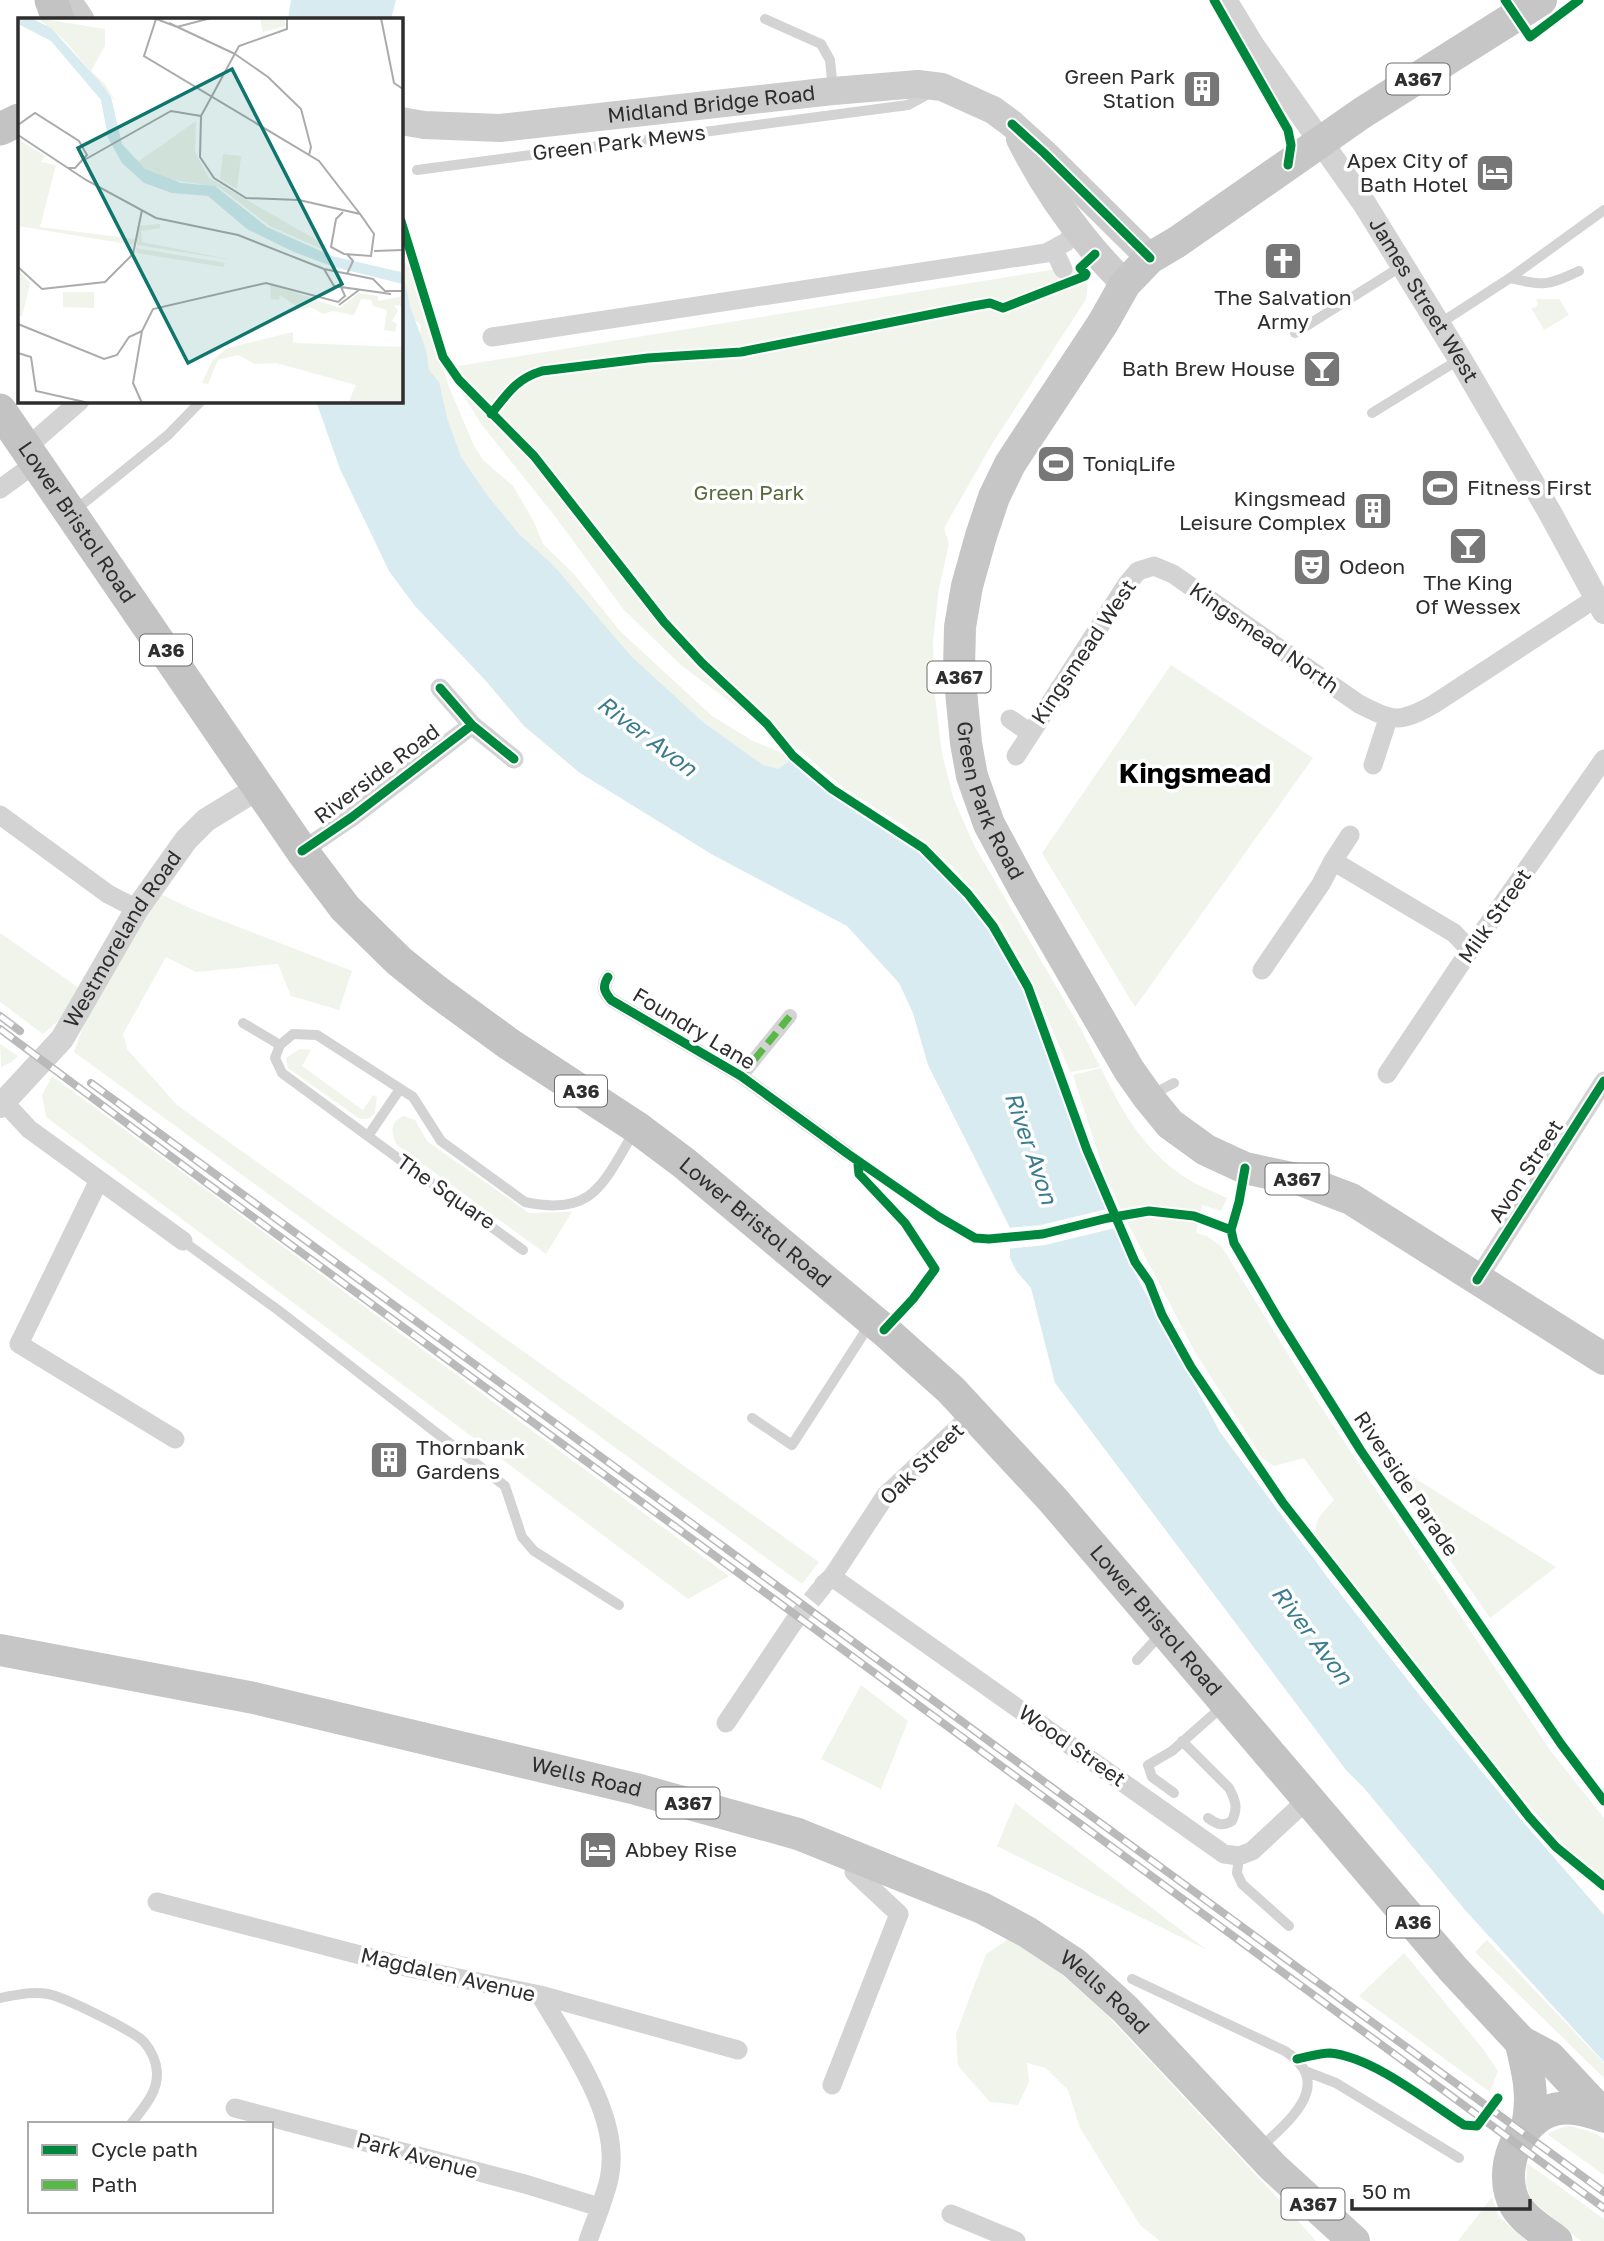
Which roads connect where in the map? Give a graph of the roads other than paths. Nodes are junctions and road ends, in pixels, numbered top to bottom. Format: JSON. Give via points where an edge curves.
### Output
{"nodes":[{"id":1,"x":51,"y":0,"type":"edge"},
{"id":2,"x":67,"y":0,"type":"edge"},
{"id":3,"x":1225,"y":0,"type":"edge"},
{"id":4,"x":1541,"y":0,"type":"edge"},
{"id":5,"x":58,"y":18,"type":"edge"},
{"id":6,"x":79,"y":18,"type":"edge"},
{"id":7,"x":765,"y":19,"type":"dead end"},
{"id":8,"x":942,"y":87,"type":"junction"},
{"id":9,"x":833,"y":91,"type":"junction"},
{"id":10,"x":402,"y":121,"type":"edge"},
{"id":11,"x":1012,"y":124,"type":"junction"},
{"id":12,"x":1321,"y":143,"type":"junction"},
{"id":13,"x":417,"y":170,"type":"dead end"},
{"id":14,"x":1604,"y":210,"type":"edge"},
{"id":15,"x":1077,"y":231,"type":"junction"},
{"id":16,"x":1054,"y":250,"type":"junction"},
{"id":17,"x":1150,"y":258,"type":"junction"},
{"id":18,"x":1402,"y":266,"type":"junction"},
{"id":19,"x":1063,"y":269,"type":"dead end"},
{"id":20,"x":1579,"y":271,"type":"dead end"},
{"id":21,"x":1510,"y":278,"type":"junction"},
{"id":22,"x":1125,"y":284,"type":"junction"},
{"id":23,"x":1438,"y":325,"type":"junction"},
{"id":24,"x":1295,"y":332,"type":"dead end"},
{"id":25,"x":492,"y":337,"type":"dead end"},
{"id":26,"x":1460,"y":359,"type":"junction"},
{"id":27,"x":79,"y":402,"type":"edge"},
{"id":28,"x":200,"y":402,"type":"edge"},
{"id":29,"x":0,"y":410,"type":"edge"},
{"id":30,"x":1372,"y":413,"type":"dead end"},
{"id":31,"x":31,"y":455,"type":"junction"},
{"id":32,"x":0,"y":489,"type":"edge"},
{"id":33,"x":71,"y":513,"type":"junction"},
{"id":34,"x":1138,"y":571,"type":"joint"},
{"id":35,"x":1600,"y":605,"type":"edge"},
{"id":36,"x":440,"y":688,"type":"dead end"},
{"id":37,"x":1010,"y":719,"type":"dead end"},
{"id":38,"x":1388,"y":719,"type":"junction"},
{"id":39,"x":472,"y":725,"type":"junction"},
{"id":40,"x":1030,"y":733,"type":"junction"},
{"id":41,"x":1016,"y":756,"type":"dead end"},
{"id":42,"x":514,"y":759,"type":"dead end"},
{"id":43,"x":1604,"y":759,"type":"edge"},
{"id":44,"x":1373,"y":765,"type":"dead end"},
{"id":45,"x":260,"y":787,"type":"junction"},
{"id":46,"x":0,"y":815,"type":"edge"},
{"id":47,"x":1350,"y":835,"type":"dead end"},
{"id":48,"x":302,"y":851,"type":"junction"},
{"id":49,"x":1333,"y":861,"type":"junction"},
{"id":50,"x":137,"y":909,"type":"junction"},
{"id":51,"x":1470,"y":950,"type":"junction"},
{"id":52,"x":1262,"y":970,"type":"dead end"},
{"id":53,"x":608,"y":977,"type":"dead end"},
{"id":54,"x":790,"y":1016,"type":"dead end"},
{"id":55,"x":243,"y":1023,"type":"dead end"},
{"id":56,"x":280,"y":1045,"type":"junction"},
{"id":57,"x":1387,"y":1074,"type":"dead end"},
{"id":58,"x":741,"y":1076,"type":"junction"},
{"id":59,"x":1604,"y":1081,"type":"edge"},
{"id":60,"x":400,"y":1088,"type":"junction"},
{"id":61,"x":1,"y":1105,"type":"edge"},
{"id":62,"x":636,"y":1127,"type":"junction"},
{"id":63,"x":368,"y":1136,"type":"junction"},
{"id":64,"x":848,"y":1154,"type":"dead end"},
{"id":65,"x":99,"y":1180,"type":"junction"},
{"id":66,"x":183,"y":1241,"type":"joint"},
{"id":67,"x":523,"y":1250,"type":"dead end"},
{"id":68,"x":1477,"y":1280,"type":"junction"},
{"id":69,"x":873,"y":1320,"type":"junction"},
{"id":70,"x":1604,"y":1359,"type":"edge"},
{"id":71,"x":974,"y":1413,"type":"junction"},
{"id":72,"x":752,"y":1418,"type":"dead end"},
{"id":73,"x":175,"y":1439,"type":"dead end"},
{"id":74,"x":828,"y":1581,"type":"joint"},
{"id":75,"x":619,"y":1605,"type":"dead end"},
{"id":76,"x":793,"y":1623,"type":"tunnel mouth"},
{"id":77,"x":1165,"y":1630,"type":"junction"},
{"id":78,"x":0,"y":1650,"type":"edge"},
{"id":79,"x":1137,"y":1660,"type":"dead end"},
{"id":80,"x":1227,"y":1703,"type":"junction"},
{"id":81,"x":726,"y":1723,"type":"dead end"},
{"id":82,"x":1182,"y":1741,"type":"junction"},
{"id":83,"x":1174,"y":1793,"type":"dead end"},
{"id":84,"x":1309,"y":1798,"type":"junction"},
{"id":85,"x":1208,"y":1818,"type":"dead end"},
{"id":86,"x":1239,"y":1856,"type":"junction"},
{"id":87,"x":856,"y":1857,"type":"junction"},
{"id":88,"x":158,"y":1902,"type":"dead end"},
{"id":89,"x":1289,"y":1926,"type":"dead end"},
{"id":90,"x":1132,"y":1979,"type":"dead end"},
{"id":91,"x":540,"y":1995,"type":"junction"},
{"id":92,"x":0,"y":1998,"type":"edge"},
{"id":93,"x":1521,"y":2042,"type":"junction"},
{"id":94,"x":738,"y":2050,"type":"dead end"},
{"id":95,"x":1305,"y":2071,"type":"junction"},
{"id":96,"x":831,"y":2085,"type":"dead end"},
{"id":97,"x":234,"y":2108,"type":"dead end"},
{"id":98,"x":1604,"y":2116,"type":"edge"},
{"id":99,"x":133,"y":2122,"type":"edge"},
{"id":100,"x":1528,"y":2124,"type":"junction"},
{"id":101,"x":1458,"y":2158,"type":"dead end"},
{"id":102,"x":1265,"y":2159,"type":"junction"},
{"id":103,"x":599,"y":2207,"type":"junction"},
{"id":104,"x":951,"y":2214,"type":"dead end"},
{"id":105,"x":588,"y":2241,"type":"edge"},
{"id":106,"x":1016,"y":2241,"type":"edge"},
{"id":107,"x":1326,"y":2241,"type":"edge"},
{"id":108,"x":1354,"y":2241,"type":"edge"},
{"id":109,"x":1556,"y":2241,"type":"edge"}],
"edges":[{"from":1,"to":5,"type":"highway"},
{"from":2,"to":6,"type":"main road"},
{"from":3,"to":12,"type":"street","name":"James Street West"},
{"from":4,"to":12,"type":"main road","number":"A367"},
{"from":7,"to":9,"type":"lane","via":[[821,44],[830,60]]},
{"from":8,"to":9,"type":"main road","name":"Midland Bridge Road","via":[[918,84]]},
{"from":8,"to":11,"type":"main road","name":"Midland Bridge Road"},
{"from":8,"to":13,"type":"lane","name":"Green Park Mews","via":[[908,106]]},
{"from":9,"to":10,"type":"main road","name":"Midland Bridge Road","via":[[500,128]]},
{"from":11,"to":15,"type":"main road","via":[[1038,175]]},
{"from":11,"to":17,"type":"main road","name":"Midland Bridge Road"},
{"from":12,"to":17,"type":"main road","name":"Green Park Road","number":"A367"},
{"from":12,"to":18,"type":"street","name":"James Street West"},
{"from":14,"to":21,"type":"lane"},
{"from":15,"to":16,"type":"street"},
{"from":15,"to":22,"type":"main road"},
{"from":16,"to":19,"type":"street"},
{"from":16,"to":25,"type":"street"},
{"from":17,"to":22,"type":"main road","name":"Green Park Road","number":"A367"},
{"from":18,"to":23,"type":"street","name":"James Street West"},
{"from":18,"to":24,"type":"lane"},
{"from":20,"to":21,"type":"lane","via":[[1539,285]]},
{"from":21,"to":23,"type":"lane"},
{"from":22,"to":68,"type":"main road","name":"Green Park Road","number":"A367","via":[[993,496],[960,626],[959,670],[972,776],[989,824],[1024,889],[1129,1070],[1161,1090],[1170,1124],[1206,1150],[1245,1168],[1301,1180],[1351,1199]]},
{"from":23,"to":26,"type":"street","name":"James Street West"},
{"from":26,"to":30,"type":"lane"},
{"from":26,"to":35,"type":"street","name":"James Street West"},
{"from":27,"to":31,"type":"street"},
{"from":28,"to":33,"type":"lane","via":[[168,435]]},
{"from":29,"to":31,"type":"highway","name":"Lower Bristol Road","number":"A36"},
{"from":31,"to":32,"type":"street"},
{"from":31,"to":33,"type":"highway","name":"Lower Bristol Road","number":"A36"},
{"from":33,"to":45,"type":"highway","name":"Lower Bristol Road","number":"A36"},
{"from":34,"to":38,"type":"street","name":"Kingsmead North","via":[[1154,566],[1173,574],[1359,704]]},
{"from":34,"to":40,"type":"street","name":"Kingsmead West"},
{"from":35,"to":38,"type":"street","via":[[1412,717]]},
{"from":36,"to":39,"type":"street","name":"Riverside Road"},
{"from":37,"to":40,"type":"street","name":"Kingsmead West"},
{"from":38,"to":44,"type":"street"},
{"from":39,"to":42,"type":"street","name":"Riverside Road"},
{"from":39,"to":48,"type":"street","name":"Riverside Road"},
{"from":40,"to":41,"type":"street","name":"Kingsmead West"},
{"from":43,"to":51,"type":"street","name":"Milk Street"},
{"from":45,"to":48,"type":"highway","name":"Lower Bristol Road","number":"A36"},
{"from":45,"to":50,"type":"street","name":"Westmoreland Road","via":[[192,833]]},
{"from":46,"to":50,"type":"street","via":[[108,894]]},
{"from":47,"to":49,"type":"street"},
{"from":48,"to":62,"type":"highway","name":"Lower Bristol Road","number":"A36","via":[[345,908],[435,990]]},
{"from":49,"to":51,"type":"street","via":[[1454,933]]},
{"from":49,"to":52,"type":"street"},
{"from":50,"to":61,"type":"street","name":"Westmoreland Road","via":[[62,1039]]},
{"from":51,"to":57,"type":"street","name":"Milk Street"},
{"from":53,"to":58,"type":"street","name":"Foundry Lane","via":[[604,991],[611,1000]]},
{"from":54,"to":58,"type":"street"},
{"from":55,"to":56,"type":"lane"},
{"from":56,"to":60,"type":"lane","name":"The Square","via":[[293,1034],[317,1035]]},
{"from":56,"to":63,"type":"lane","name":"The Square","via":[[275,1058],[282,1073]]},
{"from":58,"to":64,"type":"street","name":"Foundry Lane"},
{"from":59,"to":68,"type":"street","name":"Avon Street"},
{"from":60,"to":62,"type":"lane","name":"The Square","via":[[413,1097],[450,1150],[525,1202],[542,1206],[579,1203],[591,1196]]},
{"from":60,"to":63,"type":"lane"},
{"from":61,"to":65,"type":"street"},
{"from":62,"to":69,"type":"highway","name":"Lower Bristol Road","number":"A36"},
{"from":63,"to":67,"type":"lane","name":"The Square"},
{"from":65,"to":66,"type":"street"},
{"from":65,"to":73,"type":"street","via":[[19,1344]]},
{"from":66,"to":75,"type":"lane","via":[[505,1486],[522,1537],[534,1552]]},
{"from":68,"to":70,"type":"main road","name":"Green Park Road"},
{"from":69,"to":71,"type":"highway","name":"Lower Bristol Road","number":"A36"},
{"from":69,"to":72,"type":"lane","via":[[792,1445]]},
{"from":71,"to":74,"type":"street","name":"Oak Street","via":[[886,1495]]},
{"from":71,"to":77,"type":"highway","name":"Lower Bristol Road","number":"A36"},
{"from":74,"to":86,"type":"street","name":"Wood Street","via":[[961,1677],[1224,1854]]},
{"from":76,"to":81,"type":"street"},
{"from":77,"to":79,"type":"lane"},
{"from":77,"to":80,"type":"highway","name":"Lower Bristol Road","number":"A36"},
{"from":78,"to":87,"type":"main road","name":"Wells Road","number":"A367","via":[[254,1698],[527,1762],[798,1834]]},
{"from":80,"to":82,"type":"lane"},
{"from":80,"to":84,"type":"highway","name":"Lower Bristol Road","number":"A36"},
{"from":82,"to":83,"type":"lane","via":[[1148,1765],[1152,1777]]},
{"from":82,"to":85,"type":"lane","via":[[1230,1788],[1237,1805],[1232,1821],[1226,1824]]},
{"from":84,"to":86,"type":"street","via":[[1252,1852]]},
{"from":84,"to":93,"type":"highway","name":"Lower Bristol Road","number":"A36"},
{"from":86,"to":89,"type":"lane","via":[[1237,1873],[1242,1884]]},
{"from":87,"to":96,"type":"street","via":[[854,1872],[899,1914]]},
{"from":87,"to":102,"type":"main road","name":"Wells Road","number":"A367","via":[[982,1908],[1074,1962],[1125,2009]]},
{"from":88,"to":91,"type":"street","name":"Magdalen Avenue","via":[[410,1968]]},
{"from":90,"to":95,"type":"lane","via":[[1285,2051]]},
{"from":91,"to":94,"type":"street","name":"Magdalen Avenue"},
{"from":91,"to":103,"type":"street","via":[[603,2112],[610,2148],[609,2178]]},
{"from":92,"to":99,"type":"lane","via":[[27,1992],[50,1994],[142,2039],[157,2071],[150,2099]]},
{"from":93,"to":98,"type":"highway","name":"Lower Bristol Road","number":"A36","via":[[1549,2057]]},
{"from":93,"to":100,"type":"highway","name":"Lower Bristol Road","number":"A36","via":[[1532,2088]]},
{"from":95,"to":101,"type":"lane","via":[[1336,2083]]},
{"from":95,"to":102,"type":"lane","via":[[1304,2102]]},
{"from":97,"to":103,"type":"street","name":"Park Avenue"},
{"from":98,"to":100,"type":"highway","number":"A36","via":[[1577,2108],[1557,2109]]},
{"from":100,"to":109,"type":"highway","number":"A36","via":[[1512,2153],[1510,2188],[1516,2206]]},
{"from":102,"to":107,"type":"main road","name":"Wells Road","number":"A367"},
{"from":102,"to":108,"type":"main road","name":"Wells Road","number":"A367"},
{"from":103,"to":105,"type":"street"},
{"from":104,"to":106,"type":"street"}]}
